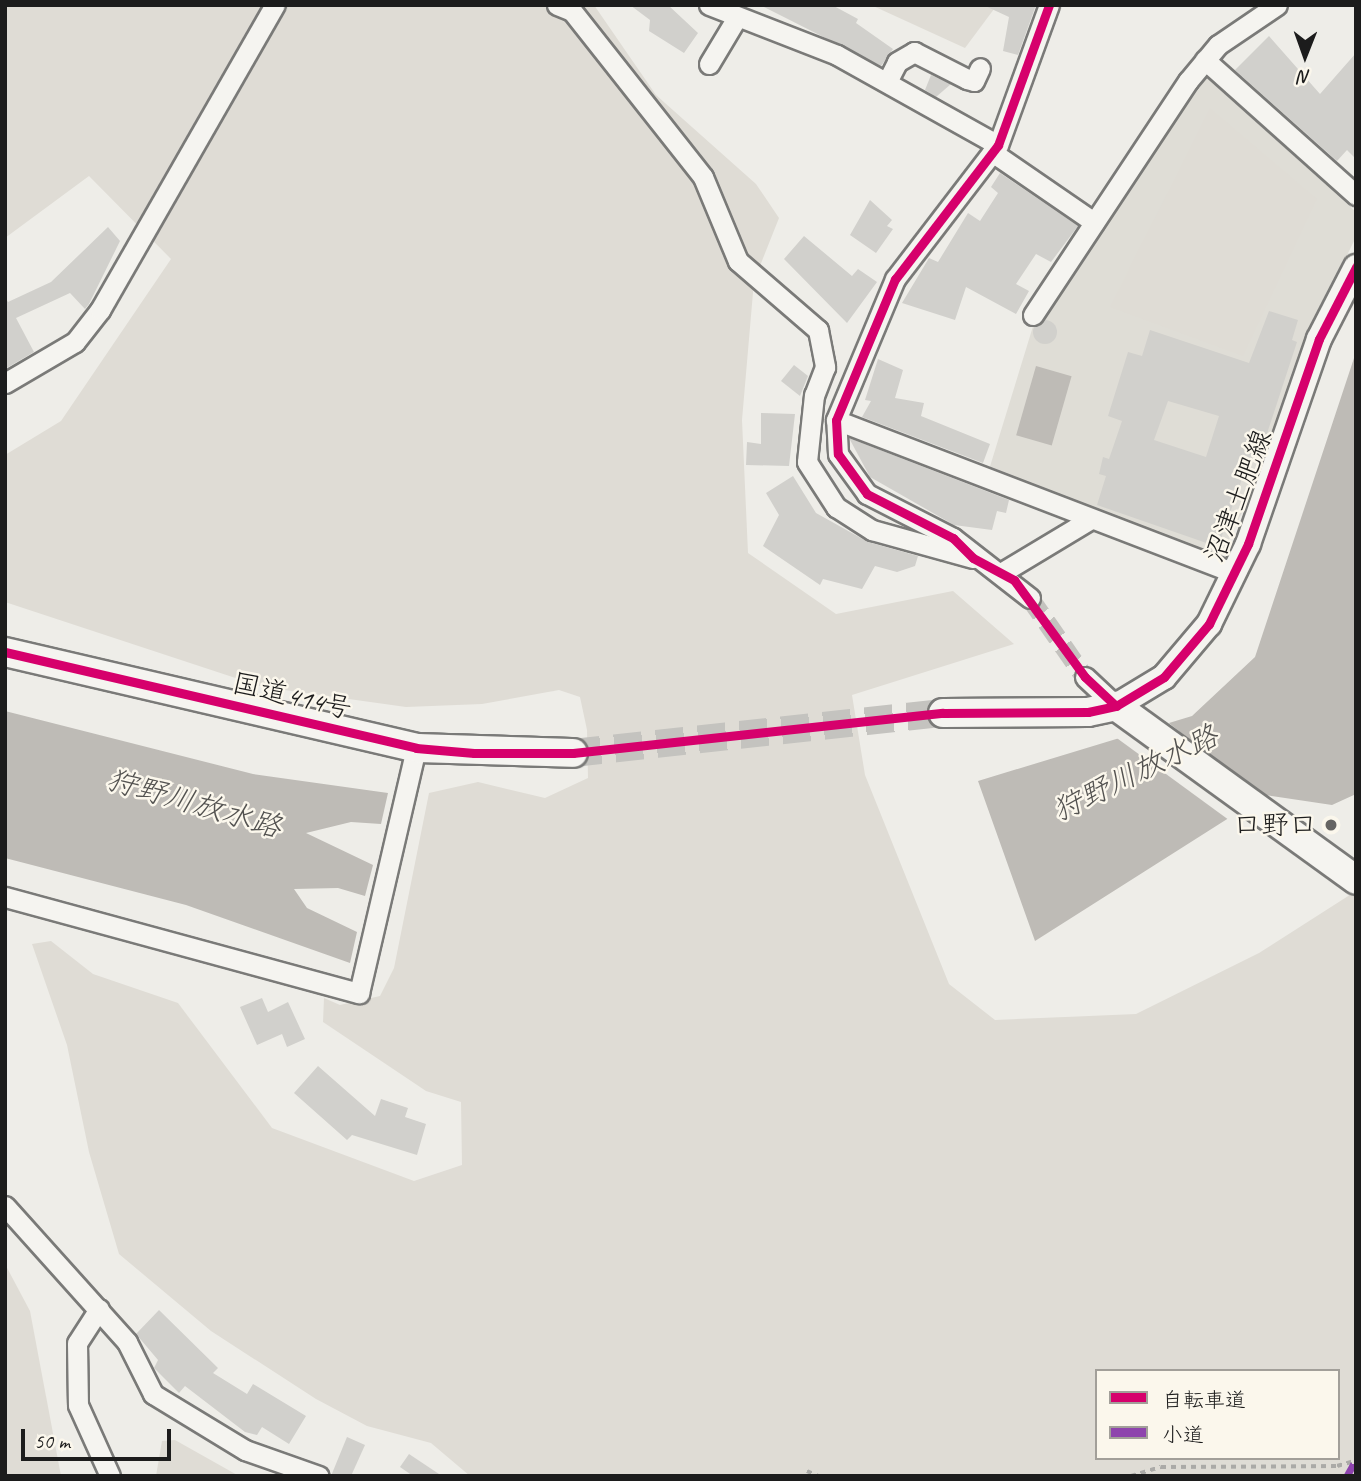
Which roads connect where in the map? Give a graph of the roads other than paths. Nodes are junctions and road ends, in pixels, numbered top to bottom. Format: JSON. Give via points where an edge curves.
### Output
{"nodes":[{"id":1,"x":275,"y":5,"type":"edge"},
{"id":2,"x":557,"y":5,"type":"edge"},
{"id":3,"x":709,"y":5,"type":"edge"},
{"id":4,"x":1049,"y":5,"type":"edge"},
{"id":5,"x":1277,"y":5,"type":"edge"},
{"id":6,"x":736,"y":19,"type":"junction"},
{"id":7,"x":1205,"y":61,"type":"junction"},
{"id":8,"x":709,"y":64,"type":"dead end"},
{"id":9,"x":980,"y":68,"type":"dead end"},
{"id":10,"x":887,"y":82,"type":"junction"},
{"id":11,"x":995,"y":148,"type":"junction"},
{"id":12,"x":1356,"y":195,"type":"edge"},
{"id":13,"x":1094,"y":222,"type":"junction"},
{"id":14,"x":1356,"y":267,"type":"edge"},
{"id":15,"x":1033,"y":315,"type":"dead end"},
{"id":16,"x":5,"y":383,"type":"edge"},
{"id":17,"x":836,"y":420,"type":"junction"},
{"id":18,"x":1091,"y":519,"type":"junction"},
{"id":19,"x":973,"y":558,"type":"junction"},
{"id":20,"x":1001,"y":573,"type":"junction"},
{"id":21,"x":1234,"y":573,"type":"junction"},
{"id":22,"x":1030,"y":597,"type":"tunnel mouth"},
{"id":23,"x":5,"y":652,"type":"edge"},
{"id":24,"x":1085,"y":677,"type":"tunnel mouth"},
{"id":25,"x":943,"y":713,"type":"tunnel mouth"},
{"id":26,"x":1126,"y":714,"type":"junction"},
{"id":27,"x":416,"y":748,"type":"junction"},
{"id":28,"x":573,"y":753,"type":"tunnel mouth"},
{"id":29,"x":1356,"y":880,"type":"edge"},
{"id":30,"x":5,"y":897,"type":"edge"},
{"id":31,"x":5,"y":1206,"type":"edge"},
{"id":32,"x":99,"y":1309,"type":"junction"},
{"id":33,"x":110,"y":1476,"type":"edge"},
{"id":34,"x":319,"y":1476,"type":"edge"}],
"edges":[{"from":1,"to":16,"type":"street","via":[[100,310],[75,342]]},
{"from":2,"to":19,"type":"street","via":[[572,11],[703,177],[738,261],[818,330],[825,368],[814,395],[807,462],[836,507],[873,530]]},
{"from":3,"to":6,"type":"street"},
{"from":4,"to":11,"type":"street"},
{"from":5,"to":7,"type":"street","via":[[1218,45]]},
{"from":6,"to":8,"type":"street"},
{"from":6,"to":10,"type":"street","via":[[837,55]]},
{"from":7,"to":12,"type":"street"},
{"from":7,"to":13,"type":"street"},
{"from":9,"to":10,"type":"street","via":[[974,81],[914,52],[897,62]]},
{"from":10,"to":11,"type":"street"},
{"from":11,"to":13,"type":"street"},
{"from":11,"to":17,"type":"street","via":[[895,279]]},
{"from":13,"to":15,"type":"street"},
{"from":14,"to":21,"type":"main road","name":"沼津土肥線","via":[[1319,339]]},
{"from":17,"to":18,"type":"street"},
{"from":17,"to":19,"type":"street","via":[[838,454],[867,494],[953,538]]},
{"from":18,"to":20,"type":"street"},
{"from":18,"to":21,"type":"street"},
{"from":19,"to":20,"type":"street"},
{"from":20,"to":22,"type":"street"},
{"from":21,"to":26,"type":"main road","name":"沼津土肥線","via":[[1209,624],[1187,654]]},
{"from":23,"to":27,"type":"highway","name":"国道414号"},
{"from":24,"to":26,"type":"street"},
{"from":25,"to":26,"type":"highway"},
{"from":26,"to":29,"type":"highway"},
{"from":27,"to":28,"type":"highway","name":"国道414号"},
{"from":27,"to":30,"type":"street","via":[[359,993]]},
{"from":31,"to":32,"type":"street"},
{"from":32,"to":33,"type":"street","via":[[77,1343],[78,1405]]},
{"from":32,"to":34,"type":"street","via":[[127,1342],[153,1394],[196,1425],[245,1450]]}]}
